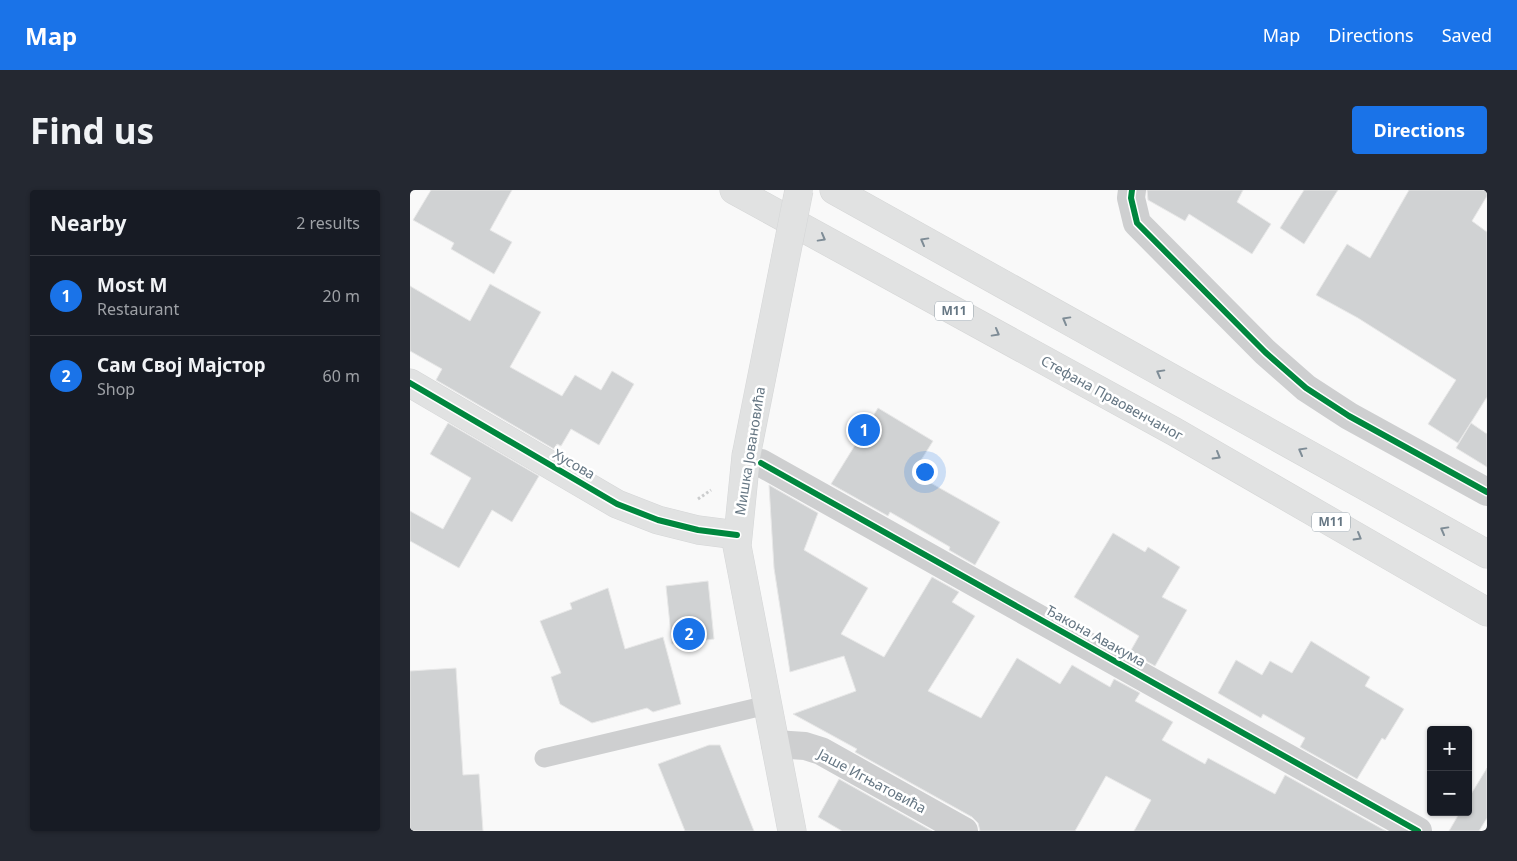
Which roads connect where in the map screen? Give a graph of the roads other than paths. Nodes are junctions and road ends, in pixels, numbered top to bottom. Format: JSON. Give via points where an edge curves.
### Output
{"nodes":[{"id":1,"x":734,"y":190,"type":"edge"},
{"id":2,"x":799,"y":190,"type":"edge"},
{"id":3,"x":834,"y":190,"type":"edge"},
{"id":4,"x":1132,"y":190,"type":"edge"},
{"id":5,"x":410,"y":383,"type":"edge"},
{"id":6,"x":754,"y":460,"type":"junction"},
{"id":7,"x":1487,"y":492,"type":"edge"},
{"id":8,"x":737,"y":535,"type":"junction"},
{"id":9,"x":1487,"y":554,"type":"edge"},
{"id":10,"x":1487,"y":612,"type":"edge"},
{"id":11,"x":767,"y":705,"type":"junction"},
{"id":12,"x":776,"y":744,"type":"junction"},
{"id":13,"x":544,"y":758,"type":"dead end"},
{"id":14,"x":792,"y":831,"type":"edge"},
{"id":15,"x":964,"y":831,"type":"edge"},
{"id":16,"x":1418,"y":831,"type":"edge"}],
"edges":[{"from":1,"to":10,"type":"main road","name":"Стефана Првовенчаног","number":"M11","one_way":true,"via":[[1175,432]]},
{"from":2,"to":6,"type":"main road","name":"Мишка Јовановића","bridge":true},
{"from":9,"to":3,"type":"main road","one_way":true},
{"from":4,"to":7,"type":"street","via":[[1137,223],[1265,352],[1306,388],[1349,416]]},
{"from":5,"to":8,"type":"main road","name":"Хусова","via":[[617,504],[658,520]]},
{"from":6,"to":8,"type":"main road","name":"Мишка Јовановића"},
{"from":6,"to":16,"type":"street","name":"Ђакона Авакума"},
{"from":8,"to":11,"type":"main road","name":"Мишка Јовановића"},
{"from":11,"to":12,"type":"main road","name":"Мишка Јовановића"},
{"from":11,"to":13,"type":"lane"},
{"from":12,"to":14,"type":"main road","name":"Мишка Јовановића"},
{"from":12,"to":15,"type":"street","name":"Јаше Игњатовића","via":[[821,751]]}]}
